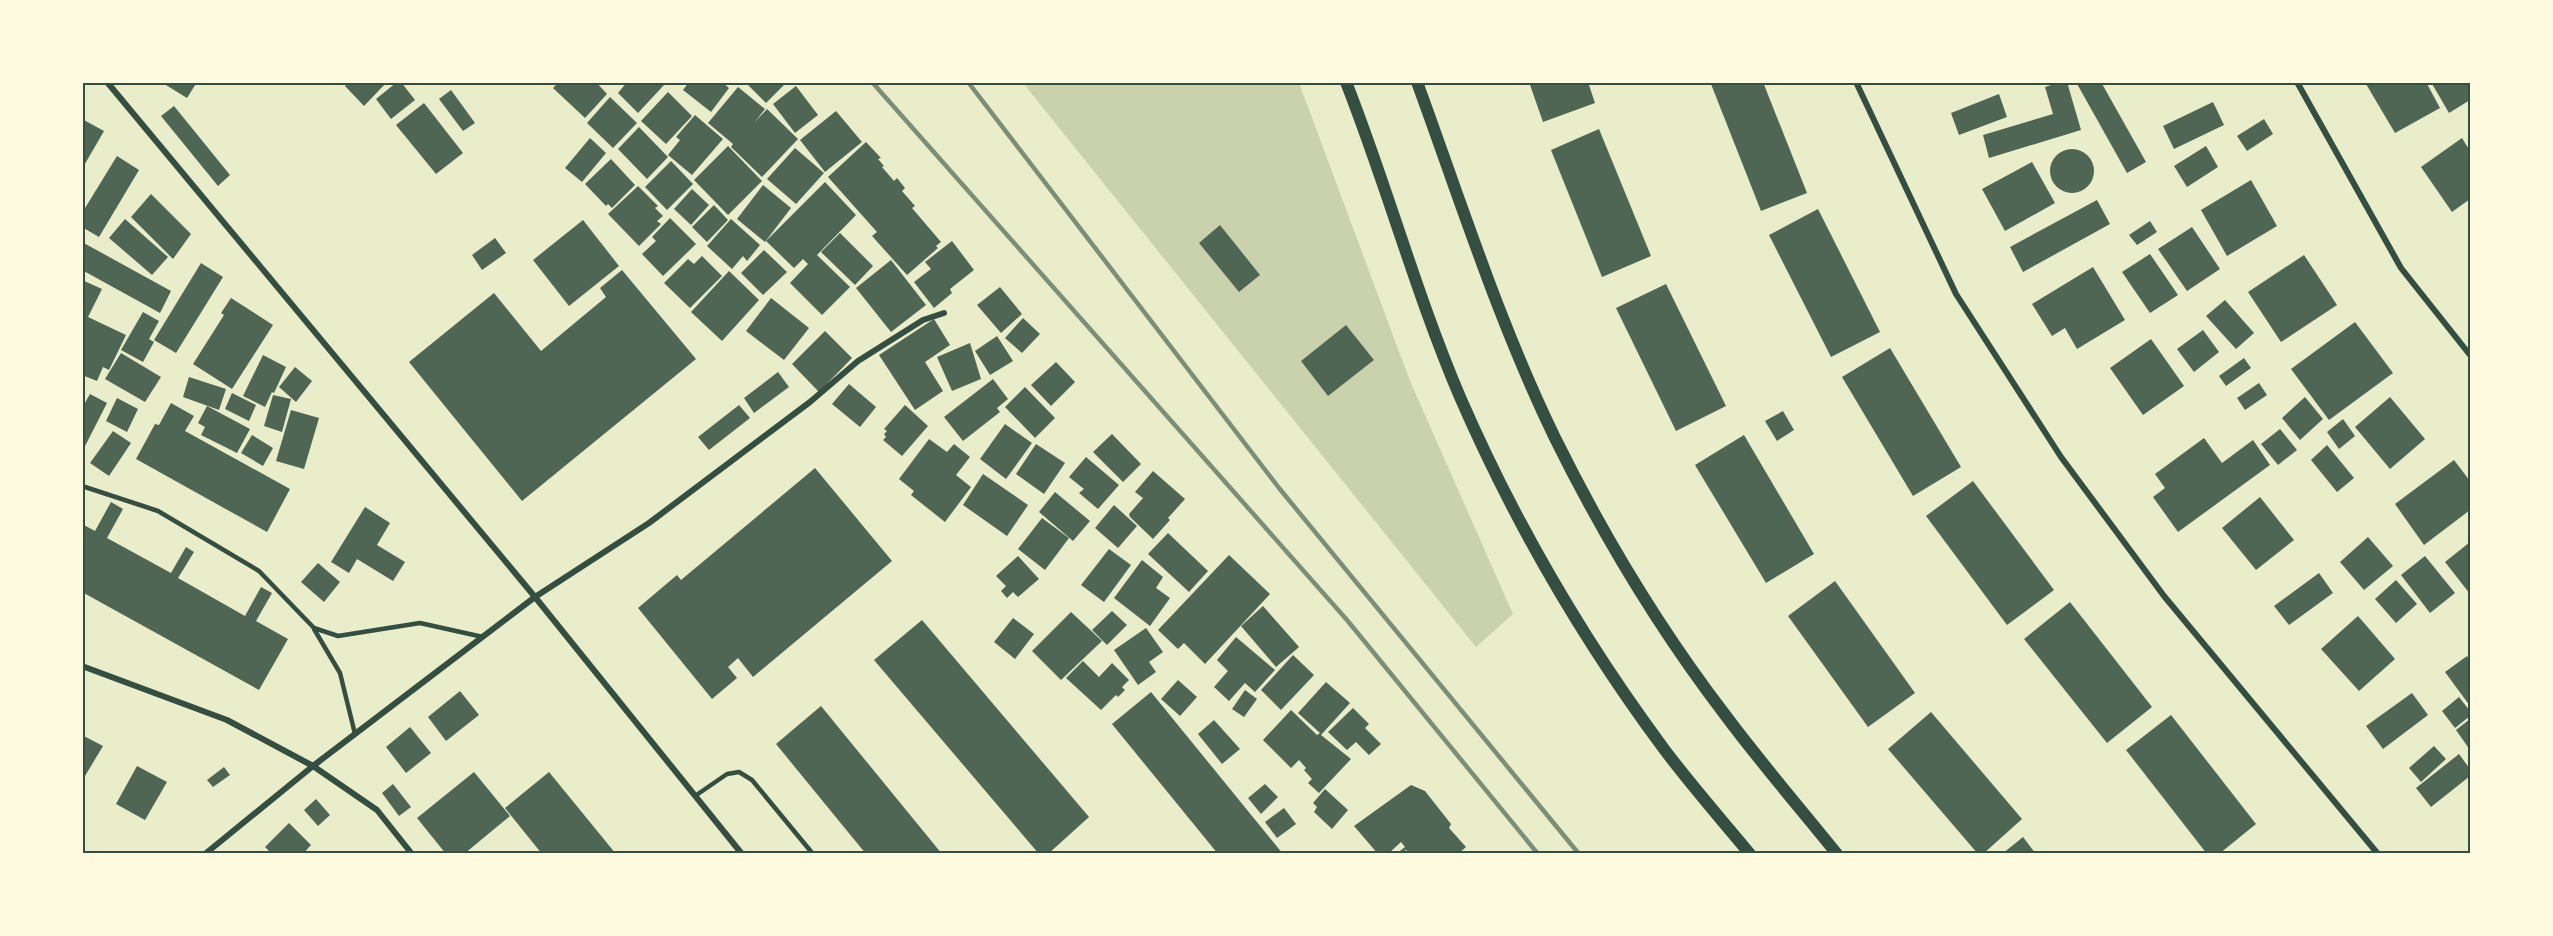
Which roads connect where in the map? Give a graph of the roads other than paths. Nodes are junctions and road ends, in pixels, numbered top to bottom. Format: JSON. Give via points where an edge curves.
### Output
{"nodes":[{"id":1,"x":106,"y":82,"type":"edge"},
{"id":2,"x":1346,"y":82,"type":"edge"},
{"id":3,"x":1417,"y":82,"type":"edge"},
{"id":4,"x":1856,"y":82,"type":"edge"},
{"id":5,"x":2297,"y":82,"type":"edge"},
{"id":6,"x":944,"y":313,"type":"dead end"},
{"id":7,"x":2470,"y":355,"type":"edge"},
{"id":8,"x":82,"y":486,"type":"edge"},
{"id":9,"x":534,"y":597,"type":"junction"},
{"id":10,"x":314,"y":628,"type":"junction"},
{"id":11,"x":483,"y":637,"type":"junction"},
{"id":12,"x":82,"y":666,"type":"edge"},
{"id":13,"x":354,"y":734,"type":"junction"},
{"id":14,"x":313,"y":765,"type":"junction"},
{"id":15,"x":695,"y":796,"type":"junction"},
{"id":16,"x":205,"y":854,"type":"edge"},
{"id":17,"x":412,"y":854,"type":"edge"},
{"id":18,"x":742,"y":854,"type":"edge"},
{"id":19,"x":813,"y":854,"type":"edge"},
{"id":20,"x":1750,"y":854,"type":"edge"},
{"id":21,"x":1837,"y":854,"type":"edge"},
{"id":22,"x":2378,"y":854,"type":"edge"}],
"edges":[{"from":1,"to":9,"type":"street"},
{"from":2,"to":20,"type":"main road","via":[[1456,387],[1532,543],[1574,614],[1665,750]]},
{"from":3,"to":21,"type":"main road","via":[[1521,364],[1593,510],[1634,580],[1719,706]]},
{"from":4,"to":22,"type":"street","via":[[1956,294],[2061,457],[2164,596]]},
{"from":5,"to":7,"type":"street","via":[[2401,268]]},
{"from":6,"to":9,"type":"street","via":[[923,320],[858,361],[649,523]]},
{"from":8,"to":10,"type":"lane","via":[[158,511],[259,571]]},
{"from":9,"to":11,"type":"street"},
{"from":9,"to":15,"type":"street"},
{"from":10,"to":11,"type":"lane","via":[[338,636],[420,623]]},
{"from":10,"to":13,"type":"lane","via":[[340,673]]},
{"from":11,"to":13,"type":"street"},
{"from":12,"to":14,"type":"street","via":[[227,720]]},
{"from":13,"to":14,"type":"street"},
{"from":14,"to":16,"type":"street"},
{"from":14,"to":17,"type":"street","via":[[377,810]]},
{"from":15,"to":18,"type":"street"},
{"from":15,"to":19,"type":"lane","via":[[727,774],[739,772],[752,780]]}]}
